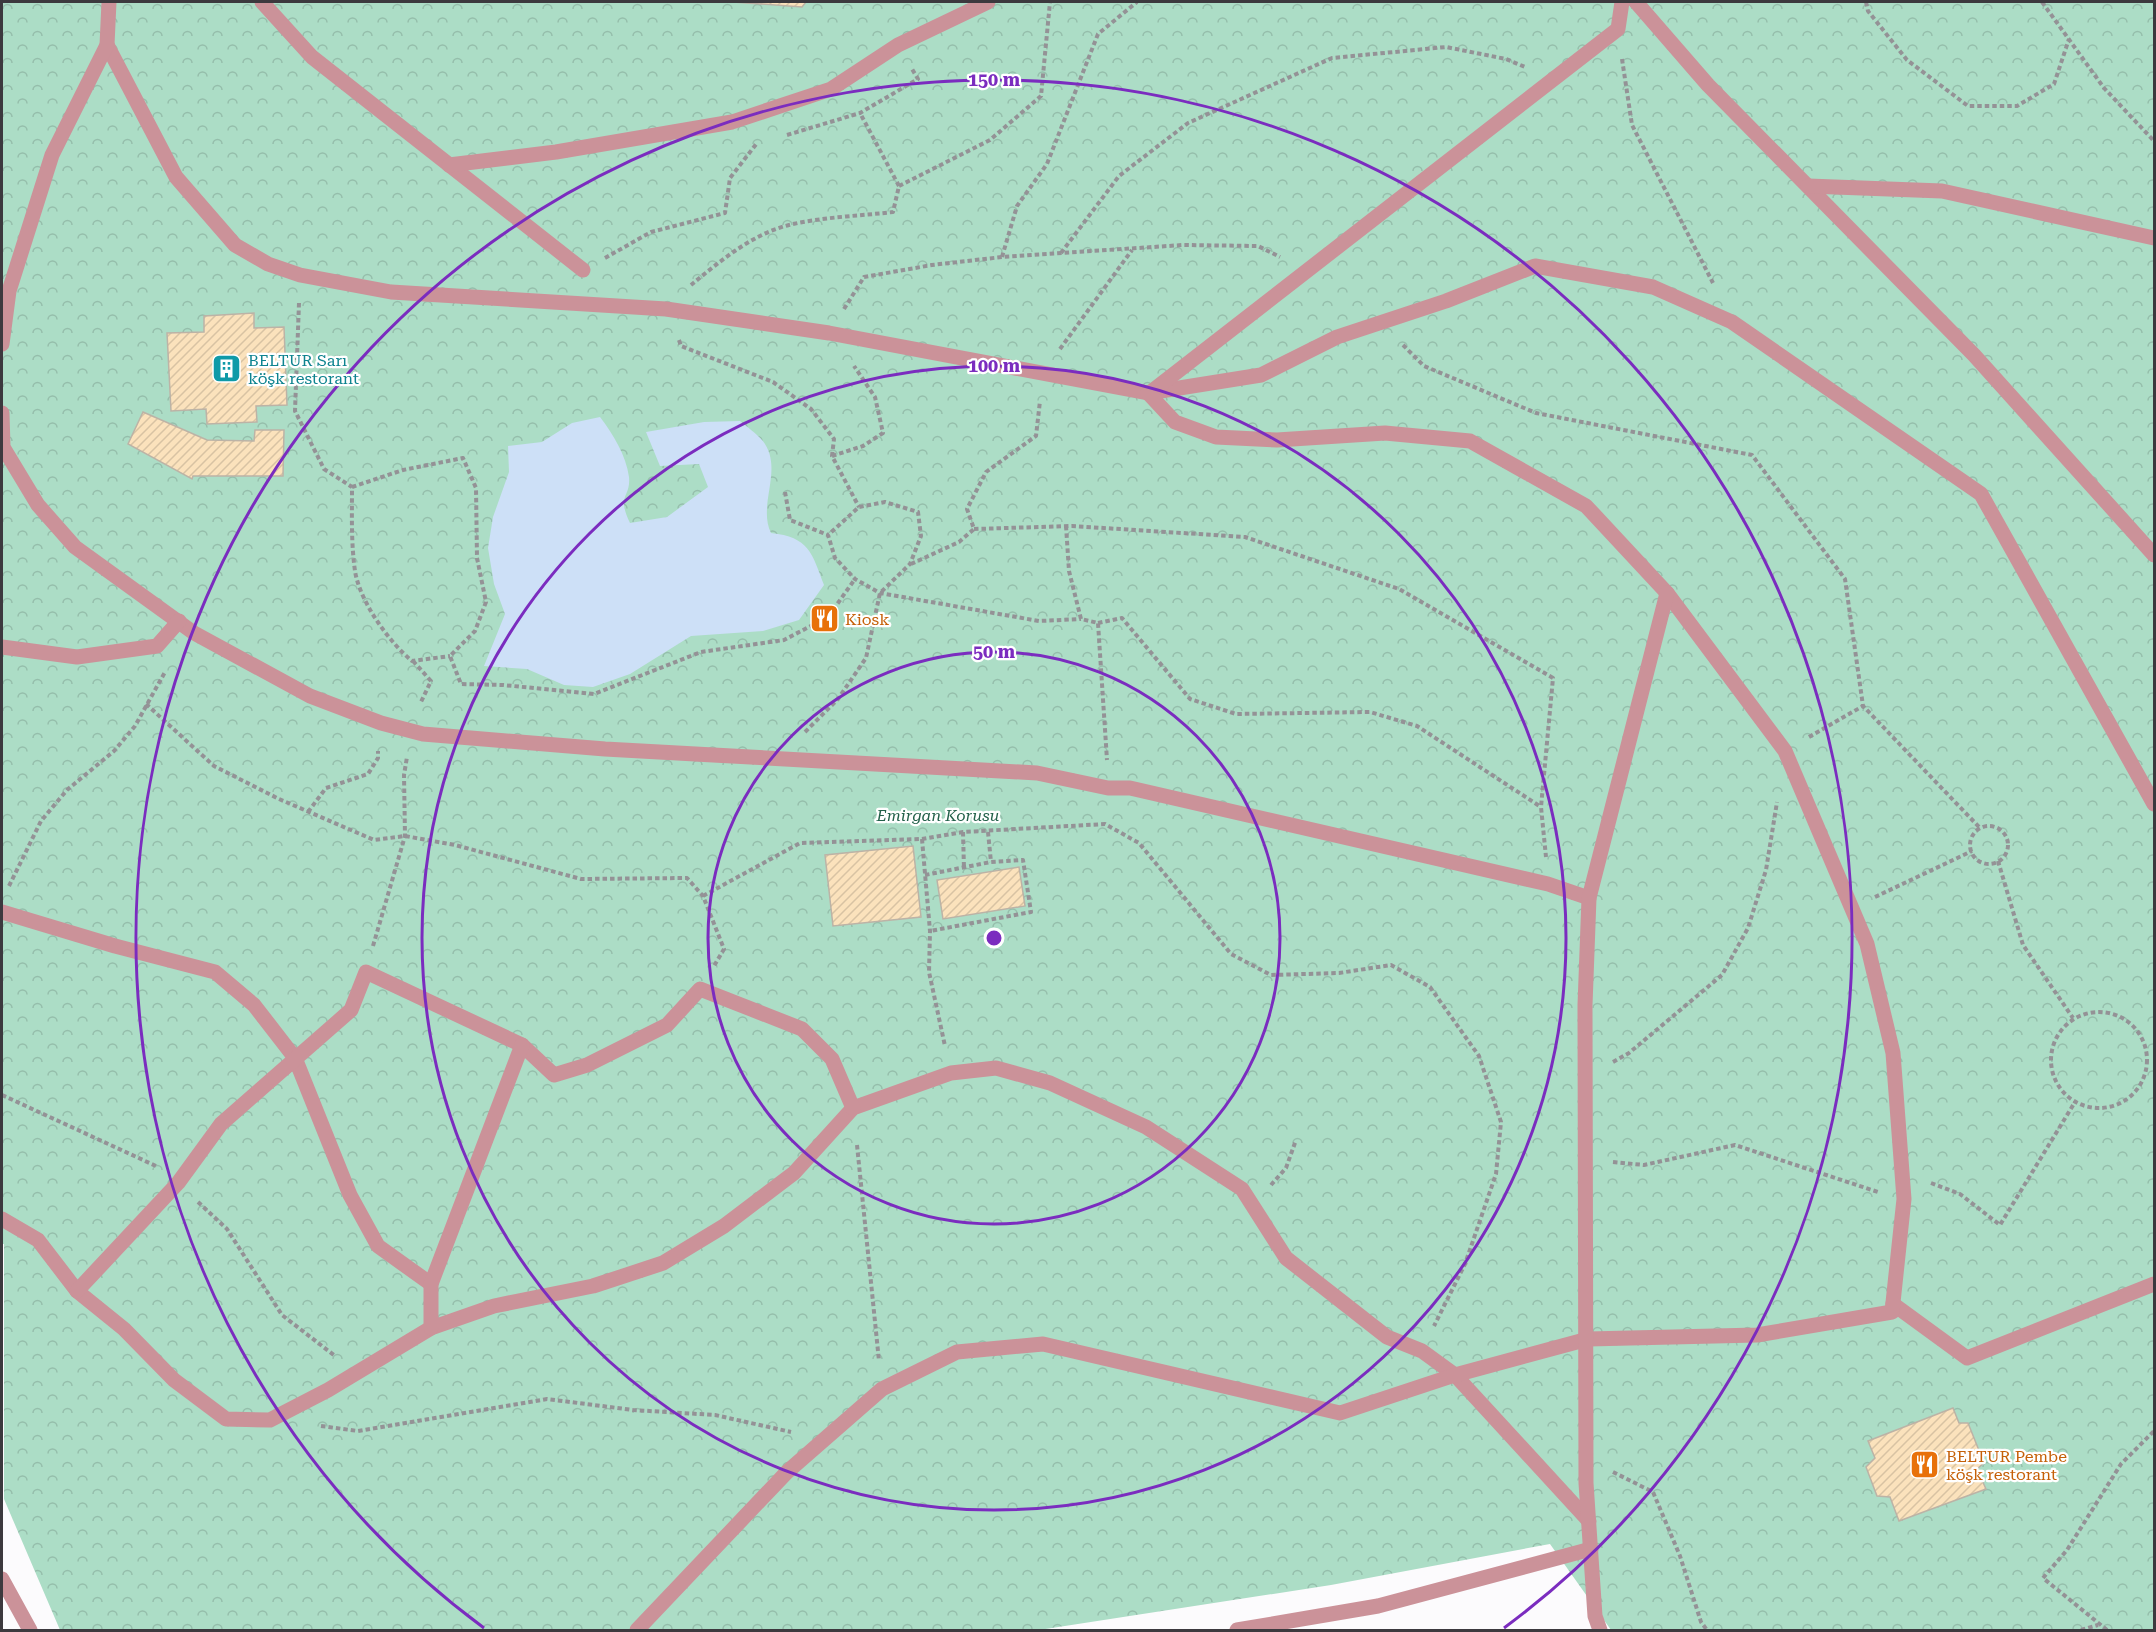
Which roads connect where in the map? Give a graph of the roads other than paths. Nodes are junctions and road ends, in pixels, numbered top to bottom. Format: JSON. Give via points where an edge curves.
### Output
{"nodes":[{"id":1,"x":109,"y":2,"type":"edge"},
{"id":2,"x":262,"y":2,"type":"edge"},
{"id":3,"x":988,"y":2,"type":"edge"},
{"id":4,"x":1622,"y":2,"type":"edge"},
{"id":5,"x":1636,"y":2,"type":"edge"},
{"id":6,"x":107,"y":45,"type":"junction"},
{"id":7,"x":449,"y":165,"type":"junction"},
{"id":8,"x":1809,"y":186,"type":"junction"},
{"id":9,"x":2154,"y":238,"type":"edge"},
{"id":10,"x":583,"y":270,"type":"road end"},
{"id":11,"x":2,"y":344,"type":"edge"},
{"id":12,"x":1148,"y":393,"type":"junction"},
{"id":13,"x":2,"y":414,"type":"edge"},
{"id":14,"x":2154,"y":555,"type":"edge"},
{"id":15,"x":1668,"y":593,"type":"junction"},
{"id":16,"x":179,"y":621,"type":"junction"},
{"id":17,"x":2,"y":647,"type":"edge"},
{"id":18,"x":2154,"y":804,"type":"edge"},
{"id":19,"x":1589,"y":898,"type":"junction"},
{"id":20,"x":2,"y":912,"type":"edge"},
{"id":21,"x":522,"y":1045,"type":"junction"},
{"id":22,"x":296,"y":1058,"type":"junction"},
{"id":23,"x":854,"y":1108,"type":"junction"},
{"id":24,"x":2,"y":1220,"type":"edge"},
{"id":25,"x":431,"y":1284,"type":"junction"},
{"id":26,"x":2154,"y":1284,"type":"edge"},
{"id":27,"x":77,"y":1291,"type":"junction"},
{"id":28,"x":1893,"y":1304,"type":"junction"},
{"id":29,"x":431,"y":1328,"type":"junction"},
{"id":30,"x":1588,"y":1340,"type":"junction"},
{"id":31,"x":1455,"y":1375,"type":"junction"},
{"id":32,"x":1589,"y":1521,"type":"junction"},
{"id":33,"x":1591,"y":1549,"type":"junction"},
{"id":34,"x":2,"y":1579,"type":"edge"},
{"id":35,"x":30,"y":1630,"type":"edge"},
{"id":36,"x":637,"y":1630,"type":"edge"},
{"id":37,"x":1237,"y":1630,"type":"edge"},
{"id":38,"x":1600,"y":1630,"type":"edge"}],
"edges":[{"from":1,"to":6,"type":"street"},
{"from":2,"to":7,"type":"street","via":[[312,57]]},
{"from":3,"to":7,"type":"street","via":[[898,45],[831,89],[732,122],[556,153]]},
{"from":4,"to":12,"type":"street","via":[[1618,29]]},
{"from":5,"to":8,"type":"street","via":[[1708,85]]},
{"from":6,"to":11,"type":"street","via":[[52,155],[9,291]]},
{"from":6,"to":12,"type":"street","via":[[176,177],[235,245],[268,264],[300,275],[391,292],[666,309],[829,333]]},
{"from":7,"to":10,"type":"street"},
{"from":8,"to":9,"type":"street","via":[[1942,191]]},
{"from":8,"to":14,"type":"street","via":[[1974,355]]},
{"from":12,"to":15,"type":"street","via":[[1175,422],[1216,437],[1277,440],[1385,433],[1470,441],[1586,506]]},
{"from":12,"to":18,"type":"street","via":[[1262,375],[1337,338],[1535,266],[1653,287],[1732,322],[1981,494]]},
{"from":13,"to":16,"type":"street","via":[[3,447],[38,505],[75,547]]},
{"from":15,"to":19,"type":"street"},
{"from":15,"to":28,"type":"street","via":[[1785,751],[1867,944],[1893,1053],[1905,1199]]},
{"from":16,"to":17,"type":"street","via":[[157,646],[77,657]]},
{"from":16,"to":19,"type":"street","via":[[310,696],[423,734],[605,749],[1037,773],[1107,788],[1130,788],[1548,884]]},
{"from":19,"to":30,"type":"street","via":[[1585,1005]]},
{"from":20,"to":22,"type":"street","via":[[215,972],[254,1005]]},
{"from":21,"to":22,"type":"street","via":[[366,972],[351,1010]]},
{"from":21,"to":23,"type":"street","via":[[554,1075],[667,1025],[700,989],[802,1029],[832,1059]]},
{"from":21,"to":25,"type":"street"},
{"from":22,"to":25,"type":"street","via":[[350,1195],[378,1246]]},
{"from":22,"to":27,"type":"street","via":[[221,1124],[178,1184]]},
{"from":23,"to":29,"type":"street","via":[[794,1173],[724,1226],[663,1263],[593,1286],[494,1306]]},
{"from":23,"to":31,"type":"street","via":[[951,1073],[996,1068],[1050,1083],[1146,1127],[1242,1189],[1287,1258],[1387,1337],[1422,1351]]},
{"from":24,"to":27,"type":"street","via":[[38,1240]]},
{"from":25,"to":29,"type":"street"},
{"from":26,"to":28,"type":"street","via":[[1967,1358]]},
{"from":27,"to":29,"type":"street","via":[[124,1329],[174,1380],[225,1419],[270,1420]]},
{"from":28,"to":30,"type":"street","via":[[1892,1312],[1757,1335]]},
{"from":30,"to":31,"type":"street"},
{"from":30,"to":32,"type":"street"},
{"from":31,"to":32,"type":"street"},
{"from":31,"to":36,"type":"street","via":[[1340,1413],[1042,1344],[957,1352],[882,1389],[787,1472]]},
{"from":32,"to":33,"type":"street"},
{"from":33,"to":37,"type":"street","via":[[1378,1606]]},
{"from":33,"to":38,"type":"street","via":[[1595,1616]]},
{"from":34,"to":35,"type":"street"}]}
